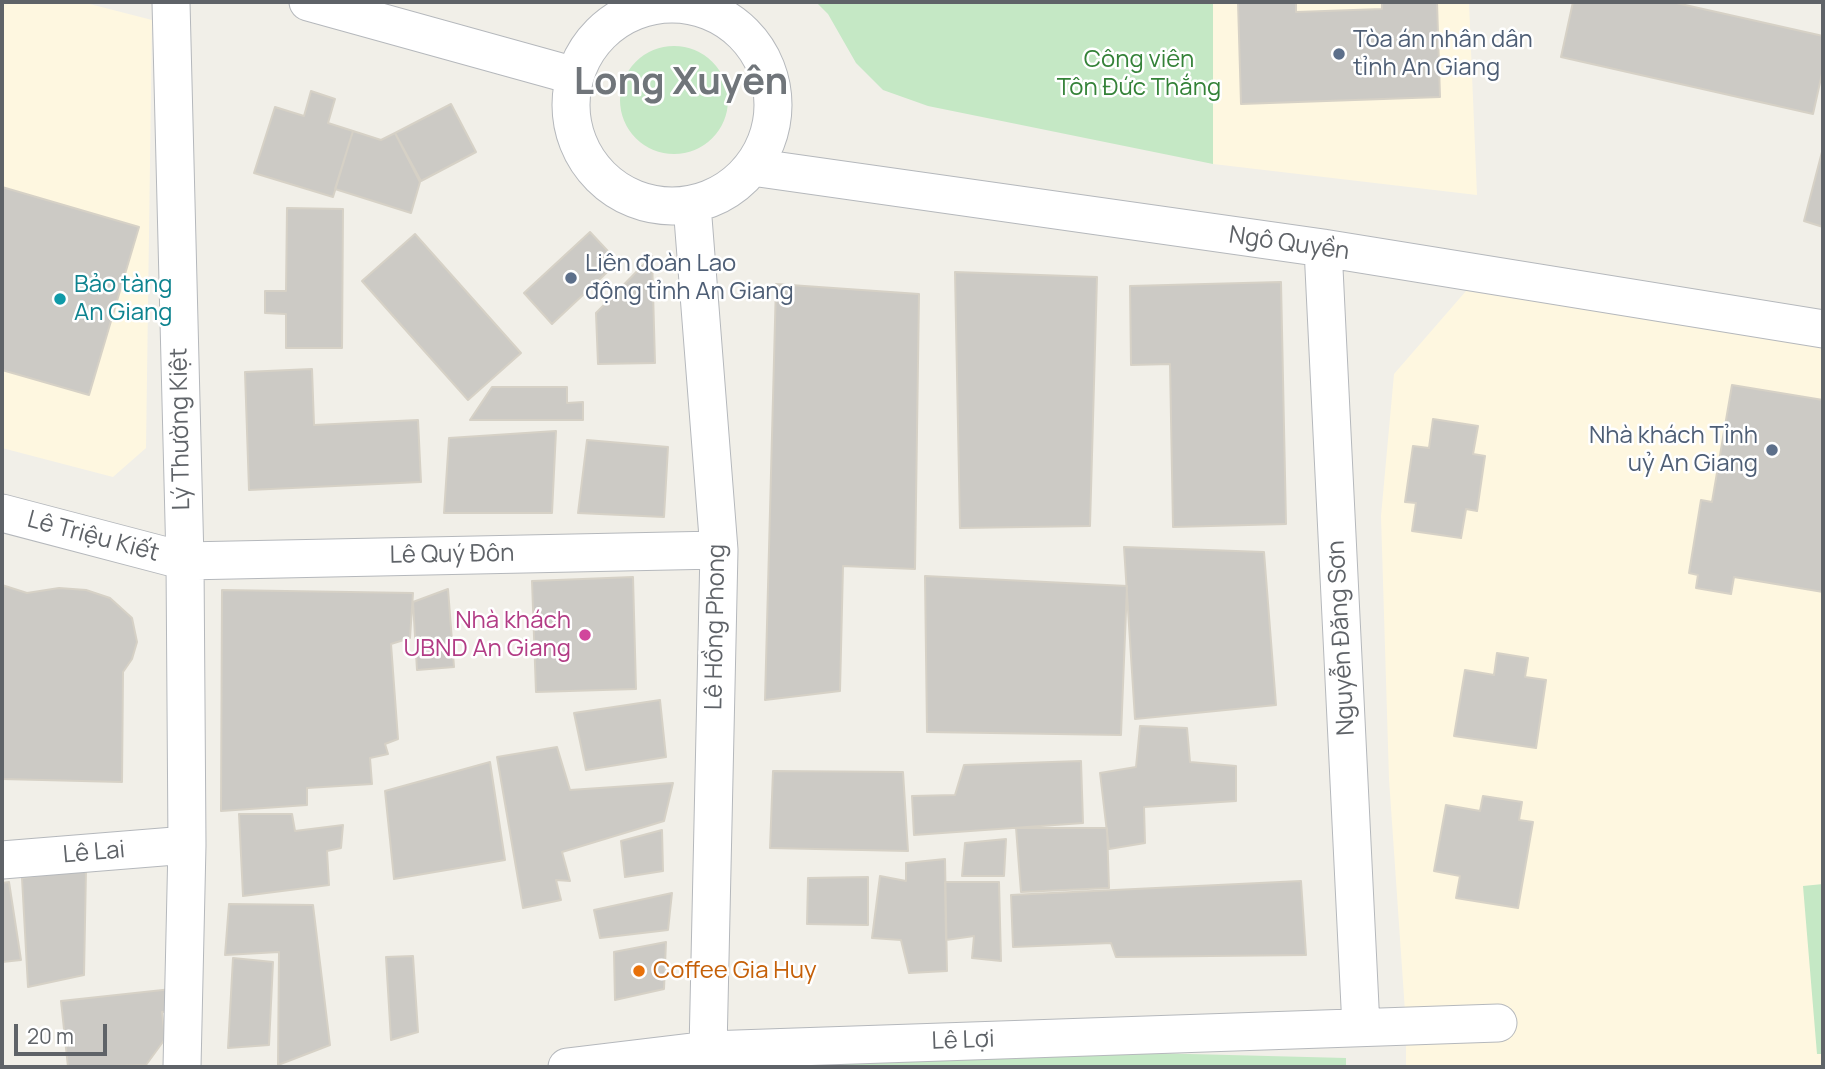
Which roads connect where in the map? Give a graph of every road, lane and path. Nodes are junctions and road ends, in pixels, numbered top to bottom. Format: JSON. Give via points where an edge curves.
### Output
{"nodes":[{"id":1,"x":171,"y":2,"type":"edge"},
{"id":2,"x":308,"y":2,"type":"edge"},
{"id":3,"x":661,"y":3,"type":"edge"},
{"id":4,"x":575,"y":76,"type":"junction"},
{"id":5,"x":752,"y":167,"type":"junction"},
{"id":6,"x":692,"y":205,"type":"junction"},
{"id":7,"x":1323,"y":248,"type":"junction"},
{"id":8,"x":1823,"y":329,"type":"edge"},
{"id":9,"x":2,"y":513,"type":"edge"},
{"id":10,"x":719,"y":550,"type":"junction"},
{"id":11,"x":184,"y":561,"type":"junction"},
{"id":12,"x":187,"y":845,"type":"junction"},
{"id":13,"x":2,"y":860,"type":"edge"},
{"id":14,"x":1498,"y":1023,"type":"dead end"},
{"id":15,"x":1361,"y":1027,"type":"junction"},
{"id":16,"x":708,"y":1050,"type":"junction"},
{"id":17,"x":841,"y":1056,"type":"edge"},
{"id":18,"x":182,"y":1067,"type":"edge"},
{"id":19,"x":567,"y":1067,"type":"edge"}],
"edges":[{"from":1,"to":11,"type":"street","name":"Lý Thường Kiệt"},
{"from":2,"to":4,"type":"street"},
{"from":3,"to":4,"type":"street","via":[[607,27]]},
{"from":3,"to":5,"type":"street","via":[[695,6],[726,19],[757,51],[768,71],[774,104],[769,137]]},
{"from":4,"to":6,"type":"street","via":[[570,110],[578,145],[597,174],[624,195],[657,206]]},
{"from":5,"to":6,"type":"street","via":[[715,198]]},
{"from":5,"to":7,"type":"street","name":"Ngô Quyền"},
{"from":6,"to":10,"type":"street","name":"Lê Hồng Phong"},
{"from":7,"to":8,"type":"street","name":"Ngô Quyền"},
{"from":7,"to":15,"type":"street","name":"Nguyễn Đăng Sơn"},
{"from":9,"to":11,"type":"street","name":"Lê Triệu Kiết"},
{"from":10,"to":11,"type":"street","name":"Lê Quý Đôn"},
{"from":10,"to":16,"type":"street","name":"Lê Hồng Phong"},
{"from":11,"to":12,"type":"street","name":"Lý Thường Kiệt"},
{"from":12,"to":13,"type":"street","name":"Lê Lai"},
{"from":12,"to":18,"type":"street","name":"Lý Thường Kiệt"},
{"from":14,"to":15,"type":"street","name":"Lê Lợi"},
{"from":15,"to":17,"type":"street","name":"Lê Lợi"},
{"from":16,"to":17,"type":"street","name":"Lê Lợi"},
{"from":16,"to":19,"type":"street","name":"Lê Lợi"}]}
